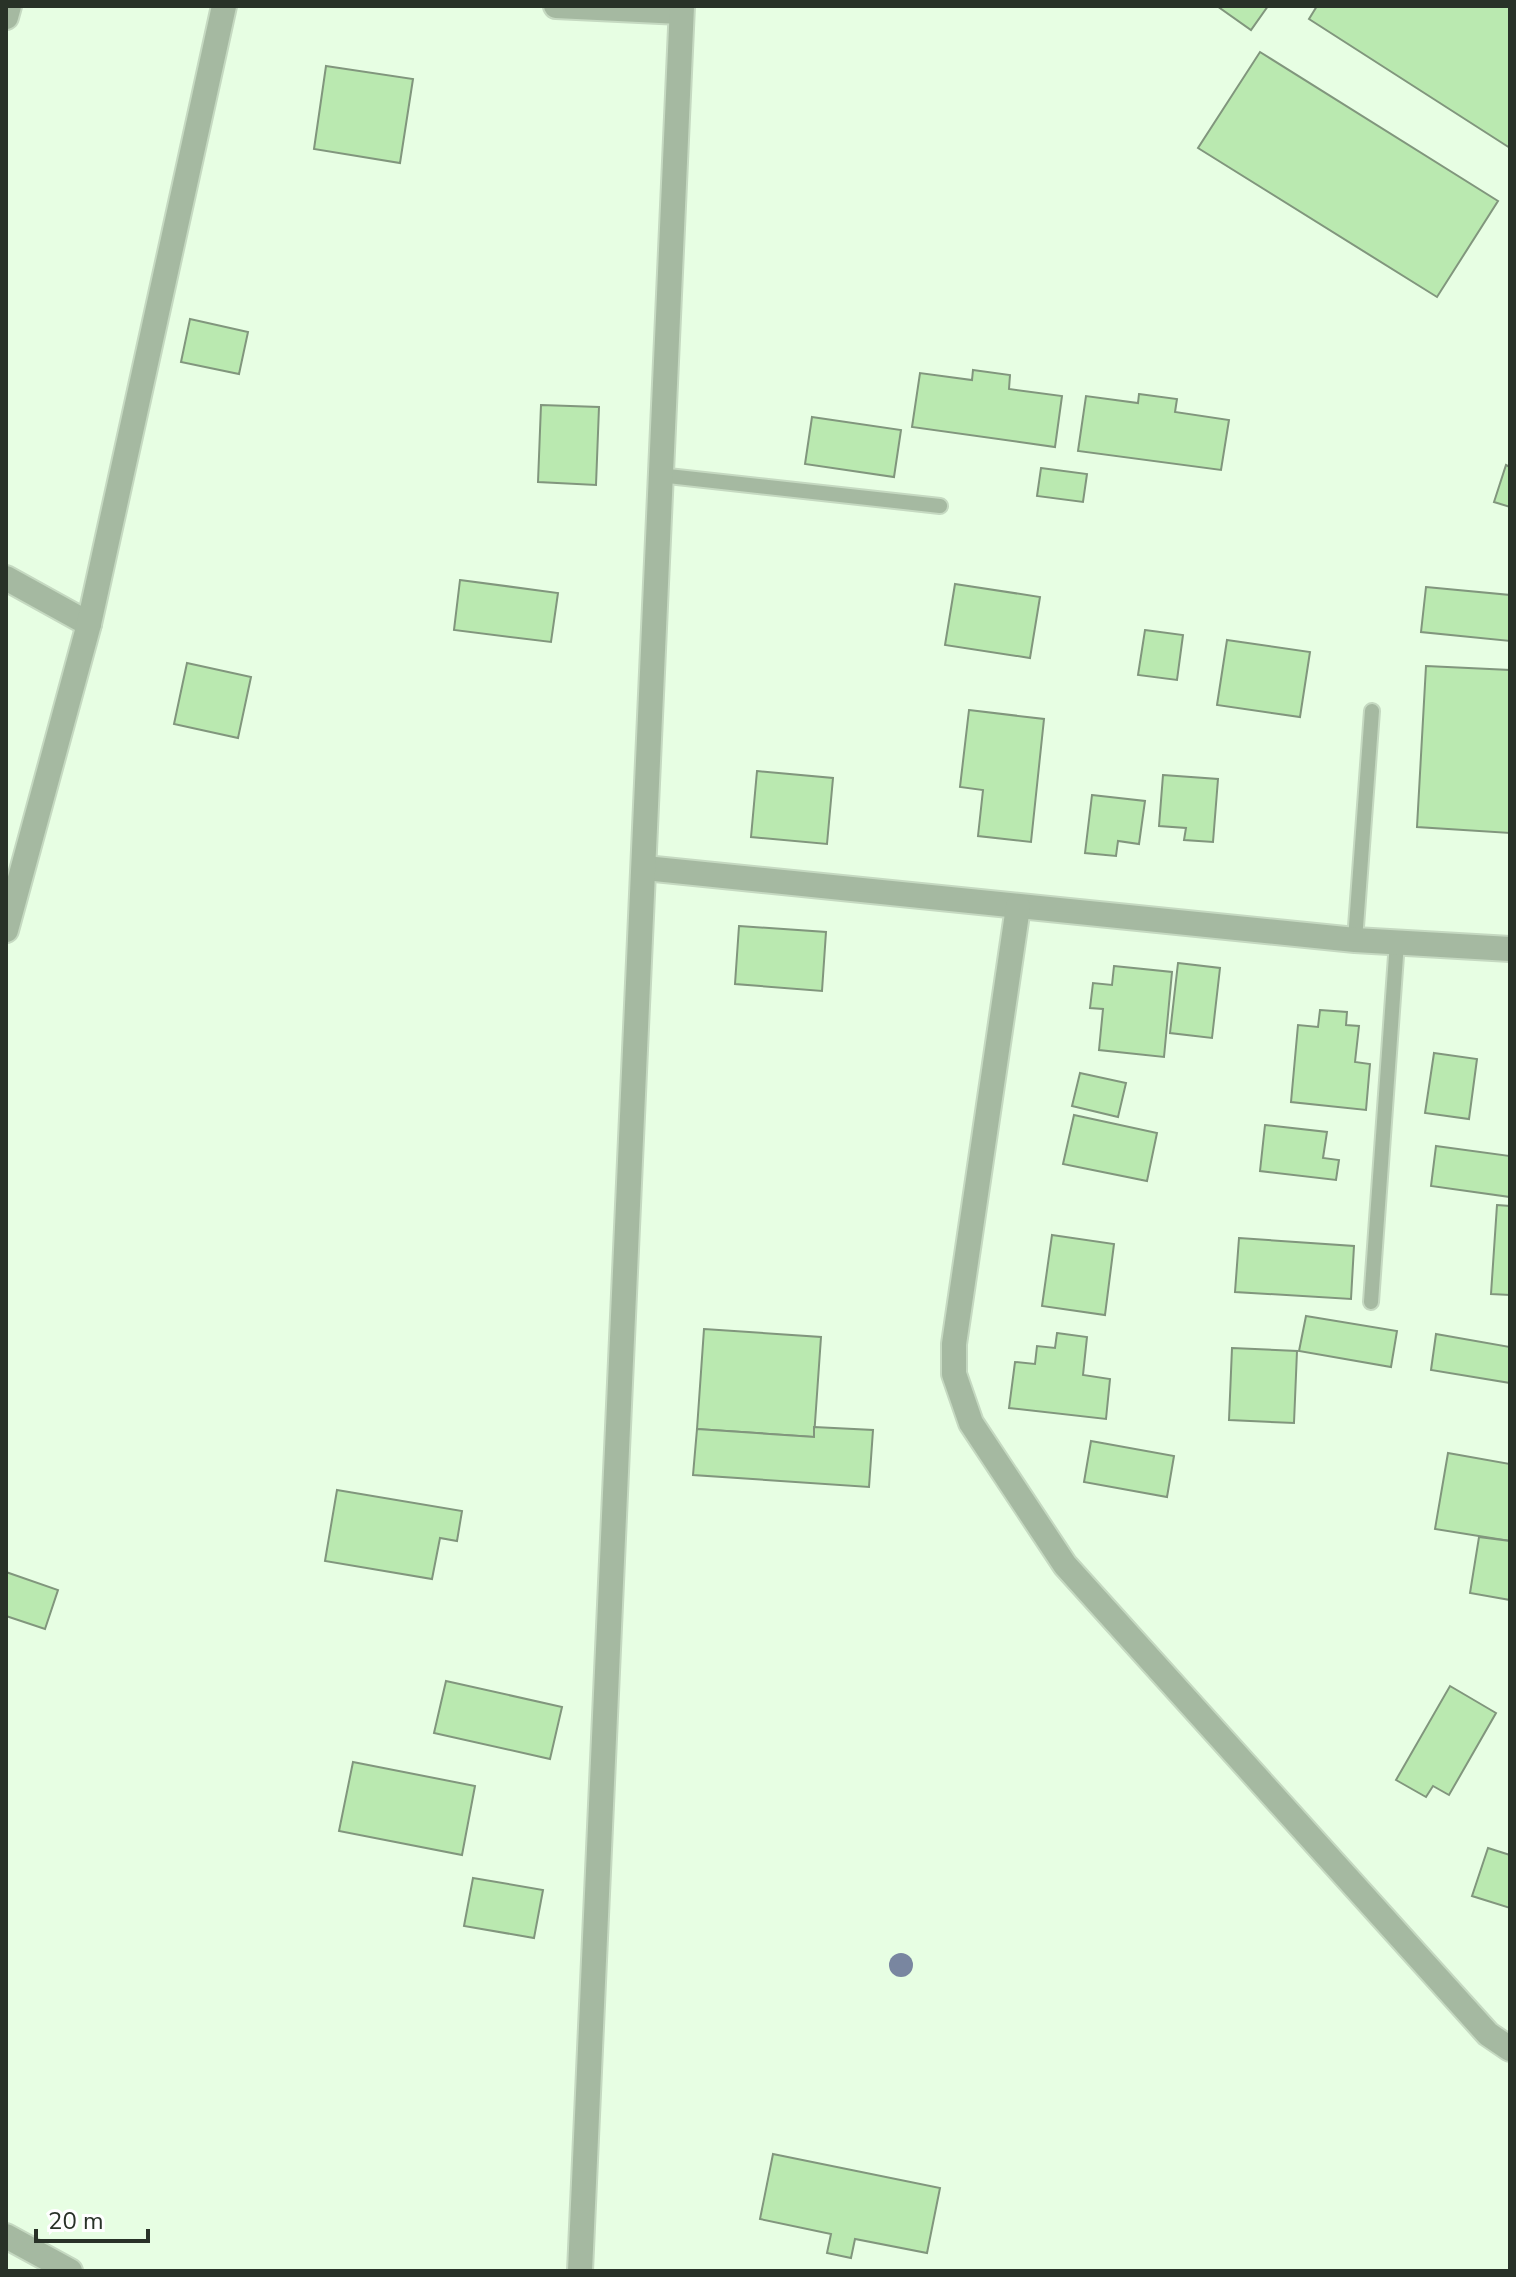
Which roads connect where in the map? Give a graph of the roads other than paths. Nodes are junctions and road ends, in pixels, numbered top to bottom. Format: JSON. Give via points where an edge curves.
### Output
{"nodes":[{"id":1,"x":9,"y":6,"type":"edge"},
{"id":2,"x":224,"y":6,"type":"edge"},
{"id":3,"x":556,"y":6,"type":"edge"},
{"id":4,"x":682,"y":9,"type":"edge"},
{"id":5,"x":6,"y":17,"type":"edge"},
{"id":6,"x":659,"y":475,"type":"junction"},
{"id":7,"x":940,"y":506,"type":"dead end"},
{"id":8,"x":6,"y":578,"type":"edge"},
{"id":9,"x":89,"y":624,"type":"junction"},
{"id":10,"x":1372,"y":711,"type":"dead end"},
{"id":11,"x":645,"y":868,"type":"junction"},
{"id":12,"x":1018,"y":907,"type":"junction"},
{"id":13,"x":6,"y":930,"type":"edge"},
{"id":14,"x":1355,"y":940,"type":"junction"},
{"id":15,"x":1397,"y":942,"type":"junction"},
{"id":16,"x":1510,"y":949,"type":"edge"},
{"id":17,"x":1371,"y":1302,"type":"dead end"},
{"id":18,"x":1510,"y":2049,"type":"edge"},
{"id":19,"x":6,"y":2236,"type":"edge"},
{"id":20,"x":70,"y":2271,"type":"edge"},
{"id":21,"x":580,"y":2271,"type":"edge"}],
"edges":[{"from":1,"to":5,"type":"street"},
{"from":2,"to":9,"type":"street"},
{"from":3,"to":4,"type":"street"},
{"from":4,"to":6,"type":"street"},
{"from":6,"to":7,"type":"lane"},
{"from":6,"to":11,"type":"street"},
{"from":8,"to":9,"type":"street"},
{"from":9,"to":13,"type":"street"},
{"from":10,"to":14,"type":"lane"},
{"from":11,"to":12,"type":"street"},
{"from":11,"to":21,"type":"street"},
{"from":12,"to":14,"type":"street"},
{"from":12,"to":18,"type":"street","via":[[954,1344],[954,1374],[971,1423],[1065,1565],[1488,2034]]},
{"from":14,"to":15,"type":"street"},
{"from":15,"to":16,"type":"street"},
{"from":15,"to":17,"type":"lane"},
{"from":19,"to":20,"type":"street"}]}
